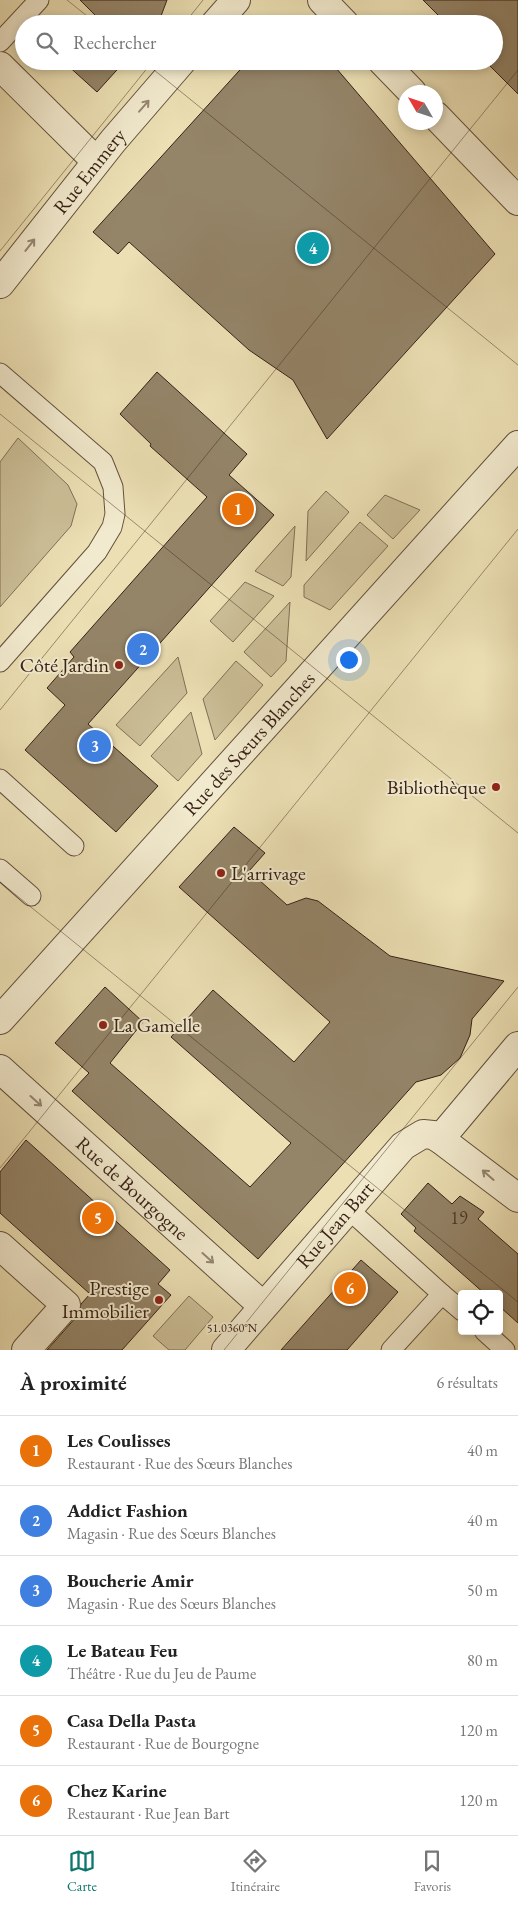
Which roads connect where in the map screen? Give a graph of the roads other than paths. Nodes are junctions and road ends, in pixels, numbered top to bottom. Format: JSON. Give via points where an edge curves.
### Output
{"nodes":[{"id":1,"x":39,"y":0,"type":"edge"},
{"id":2,"x":236,"y":0,"type":"edge"},
{"id":3,"x":322,"y":0,"type":"edge"},
{"id":4,"x":25,"y":15,"type":"edge"},
{"id":5,"x":224,"y":15,"type":"edge"},
{"id":6,"x":336,"y":15,"type":"edge"},
{"id":7,"x":15,"y":26,"type":"edge"},
{"id":8,"x":0,"y":42,"type":"edge"},
{"id":9,"x":0,"y":66,"type":"edge"},
{"id":10,"x":174,"y":70,"type":"edge"},
{"id":11,"x":391,"y":70,"type":"edge"},
{"id":12,"x":405,"y":85,"type":"edge"},
{"id":13,"x":443,"y":123,"type":"edge"},
{"id":14,"x":96,"y":161,"type":"junction"},
{"id":15,"x":518,"y":201,"type":"edge"},
{"id":16,"x":0,"y":284,"type":"edge"},
{"id":17,"x":0,"y":373,"type":"edge"},
{"id":18,"x":518,"y":444,"type":"edge"},
{"id":19,"x":0,"y":662,"type":"edge"},
{"id":20,"x":0,"y":779,"type":"edge"},
{"id":21,"x":74,"y":846,"type":"dead end"},
{"id":22,"x":0,"y":869,"type":"edge"},
{"id":23,"x":31,"y":896,"type":"dead end"},
{"id":24,"x":0,"y":1020,"type":"edge"},
{"id":25,"x":518,"y":1046,"type":"edge"},
{"id":26,"x":0,"y":1069,"type":"edge"},
{"id":27,"x":449,"y":1145,"type":"junction"},
{"id":28,"x":518,"y":1198,"type":"edge"},
{"id":29,"x":347,"y":1208,"type":"junction"},
{"id":30,"x":0,"y":1246,"type":"edge"},
{"id":31,"x":442,"y":1294,"type":"junction"},
{"id":32,"x":263,"y":1306,"type":"junction"},
{"id":33,"x":458,"y":1308,"type":"edge"},
{"id":34,"x":488,"y":1335,"type":"edge"},
{"id":35,"x":26,"y":1350,"type":"edge"},
{"id":36,"x":226,"y":1350,"type":"edge"},
{"id":37,"x":391,"y":1350,"type":"edge"},
{"id":38,"x":505,"y":1350,"type":"edge"}],
"edges":[{"from":1,"to":4,"type":"lane"},
{"from":2,"to":5,"type":"street"},
{"from":3,"to":6,"type":"street"},
{"from":7,"to":8,"type":"lane"},
{"from":9,"to":14,"type":"street"},
{"from":14,"to":10,"type":"street","name":"Rue Emmery","one_way":true},
{"from":11,"to":12,"type":"street"},
{"from":13,"to":15,"type":"street"},
{"from":16,"to":14,"type":"street","name":"Rue Emmery","one_way":true},
{"from":17,"to":19,"type":"lane","via":[[103,462],[113,487],[115,508],[112,527],[97,552]]},
{"from":18,"to":24,"type":"street","name":"Rue des Sœurs Blanches"},
{"from":20,"to":21,"type":"lane"},
{"from":22,"to":23,"type":"lane"},
{"from":25,"to":27,"type":"street"},
{"from":26,"to":32,"type":"street","name":"Rue de Bourgogne","one_way":true},
{"from":28,"to":27,"type":"street","one_way":true},
{"from":27,"to":29,"type":"street","name":"Rue Jean Bart","via":[[433,1135],[423,1134],[409,1141]]},
{"from":29,"to":31,"type":"lane"},
{"from":29,"to":32,"type":"street","name":"Rue Jean Bart"},
{"from":30,"to":35,"type":"street","via":[[66,1305]]},
{"from":31,"to":33,"type":"lane"},
{"from":31,"to":37,"type":"lane"},
{"from":32,"to":36,"type":"street","name":"Rue Jean Bart"},
{"from":34,"to":38,"type":"lane"}]}
